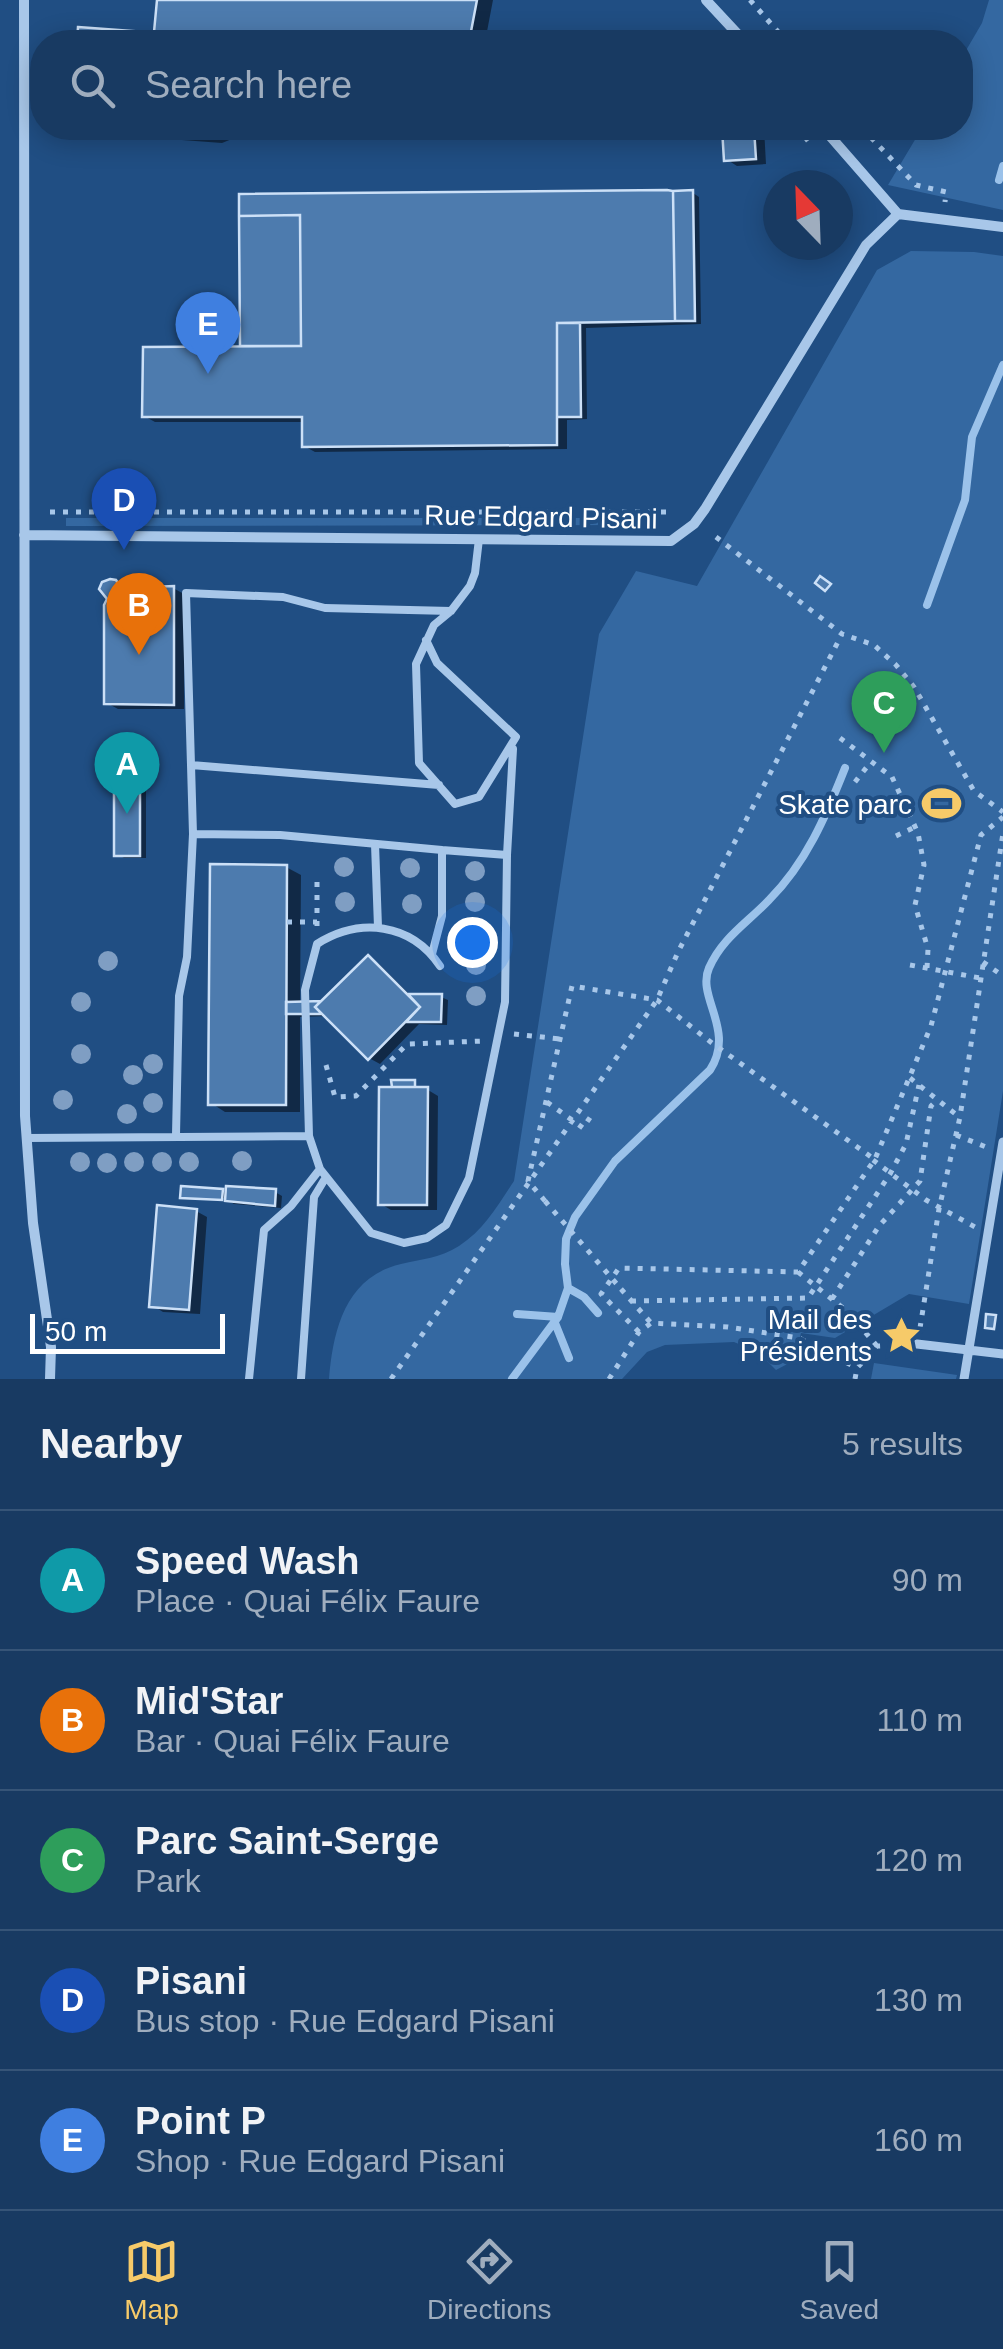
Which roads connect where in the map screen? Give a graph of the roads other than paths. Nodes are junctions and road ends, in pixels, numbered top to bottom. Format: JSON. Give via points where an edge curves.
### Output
{"nodes":[{"id":1,"x":24,"y":0,"type":"edge"},
{"id":2,"x":706,"y":0,"type":"edge"},
{"id":3,"x":735,"y":30,"type":"edge"},
{"id":4,"x":833,"y":140,"type":"edge"},
{"id":5,"x":898,"y":214,"type":"junction"},
{"id":6,"x":1003,"y":228,"type":"edge"},
{"id":7,"x":24,"y":535,"type":"junction"},
{"id":8,"x":478,"y":539,"type":"junction"},
{"id":9,"x":451,"y":612,"type":"junction"},
{"id":10,"x":426,"y":640,"type":"junction"},
{"id":11,"x":514,"y":746,"type":"junction"},
{"id":12,"x":191,"y":765,"type":"junction"},
{"id":13,"x":439,"y":785,"type":"junction"},
{"id":14,"x":193,"y":834,"type":"junction"},
{"id":15,"x":374,"y":844,"type":"junction"},
{"id":16,"x":442,"y":850,"type":"junction"},
{"id":17,"x":507,"y":855,"type":"junction"},
{"id":18,"x":378,"y":926,"type":"junction"},
{"id":19,"x":432,"y":954,"type":"junction"},
{"id":20,"x":440,"y":966,"type":"dead end"},
{"id":21,"x":176,"y":1135,"type":"junction"},
{"id":22,"x":309,"y":1136,"type":"junction"},
{"id":23,"x":27,"y":1138,"type":"junction"},
{"id":24,"x":1003,"y":1142,"type":"edge"},
{"id":25,"x":1001,"y":1153,"type":"edge"},
{"id":26,"x":323,"y":1173,"type":"junction"},
{"id":27,"x":918,"y":1344,"type":"road end"},
{"id":28,"x":968,"y":1352,"type":"junction"},
{"id":29,"x":1003,"y":1354,"type":"edge"},
{"id":30,"x":50,"y":1379,"type":"edge"},
{"id":31,"x":250,"y":1379,"type":"edge"},
{"id":32,"x":300,"y":1379,"type":"edge"},
{"id":33,"x":964,"y":1379,"type":"edge"}],
"edges":[{"from":1,"to":7,"type":"street"},
{"from":2,"to":3,"type":"street"},
{"from":4,"to":5,"type":"street"},
{"from":5,"to":6,"type":"street"},
{"from":5,"to":8,"type":"street","name":"Rue Edgard Pisani","via":[[866,245],[694,524],[671,541]]},
{"from":7,"to":8,"type":"street","name":"Rue Edgard Pisani"},
{"from":7,"to":23,"type":"street"},
{"from":8,"to":9,"type":"lane","via":[[475,574]]},
{"from":9,"to":10,"type":"lane"},
{"from":9,"to":12,"type":"lane","via":[[325,608],[282,597],[186,593]]},
{"from":10,"to":11,"type":"lane","via":[[437,663],[509,728]]},
{"from":10,"to":13,"type":"lane","via":[[416,664],[419,763]]},
{"from":11,"to":13,"type":"lane","via":[[479,797],[455,804]]},
{"from":11,"to":17,"type":"lane"},
{"from":12,"to":13,"type":"lane"},
{"from":12,"to":14,"type":"lane"},
{"from":14,"to":15,"type":"lane"},
{"from":14,"to":21,"type":"lane"},
{"from":15,"to":16,"type":"lane"},
{"from":15,"to":18,"type":"lane"},
{"from":16,"to":17,"type":"lane"},
{"from":16,"to":19,"type":"lane","via":[[442,916]]},
{"from":17,"to":26,"type":"lane","via":[[505,1002],[469,1178],[446,1225],[416,1242],[382,1238],[363,1225]]},
{"from":18,"to":19,"type":"lane","via":[[409,935]]},
{"from":18,"to":22,"type":"lane","via":[[333,934],[317,944],[305,990]]},
{"from":19,"to":20,"type":"lane"},
{"from":21,"to":22,"type":"lane"},
{"from":21,"to":23,"type":"lane"},
{"from":22,"to":26,"type":"lane"},
{"from":23,"to":30,"type":"street"},
{"from":24,"to":25,"type":"street"},
{"from":25,"to":28,"type":"street"},
{"from":26,"to":31,"type":"lane","via":[[264,1230]]},
{"from":26,"to":32,"type":"lane","via":[[314,1196]]},
{"from":27,"to":28,"type":"street"},
{"from":28,"to":29,"type":"street"},
{"from":28,"to":33,"type":"street"}]}
